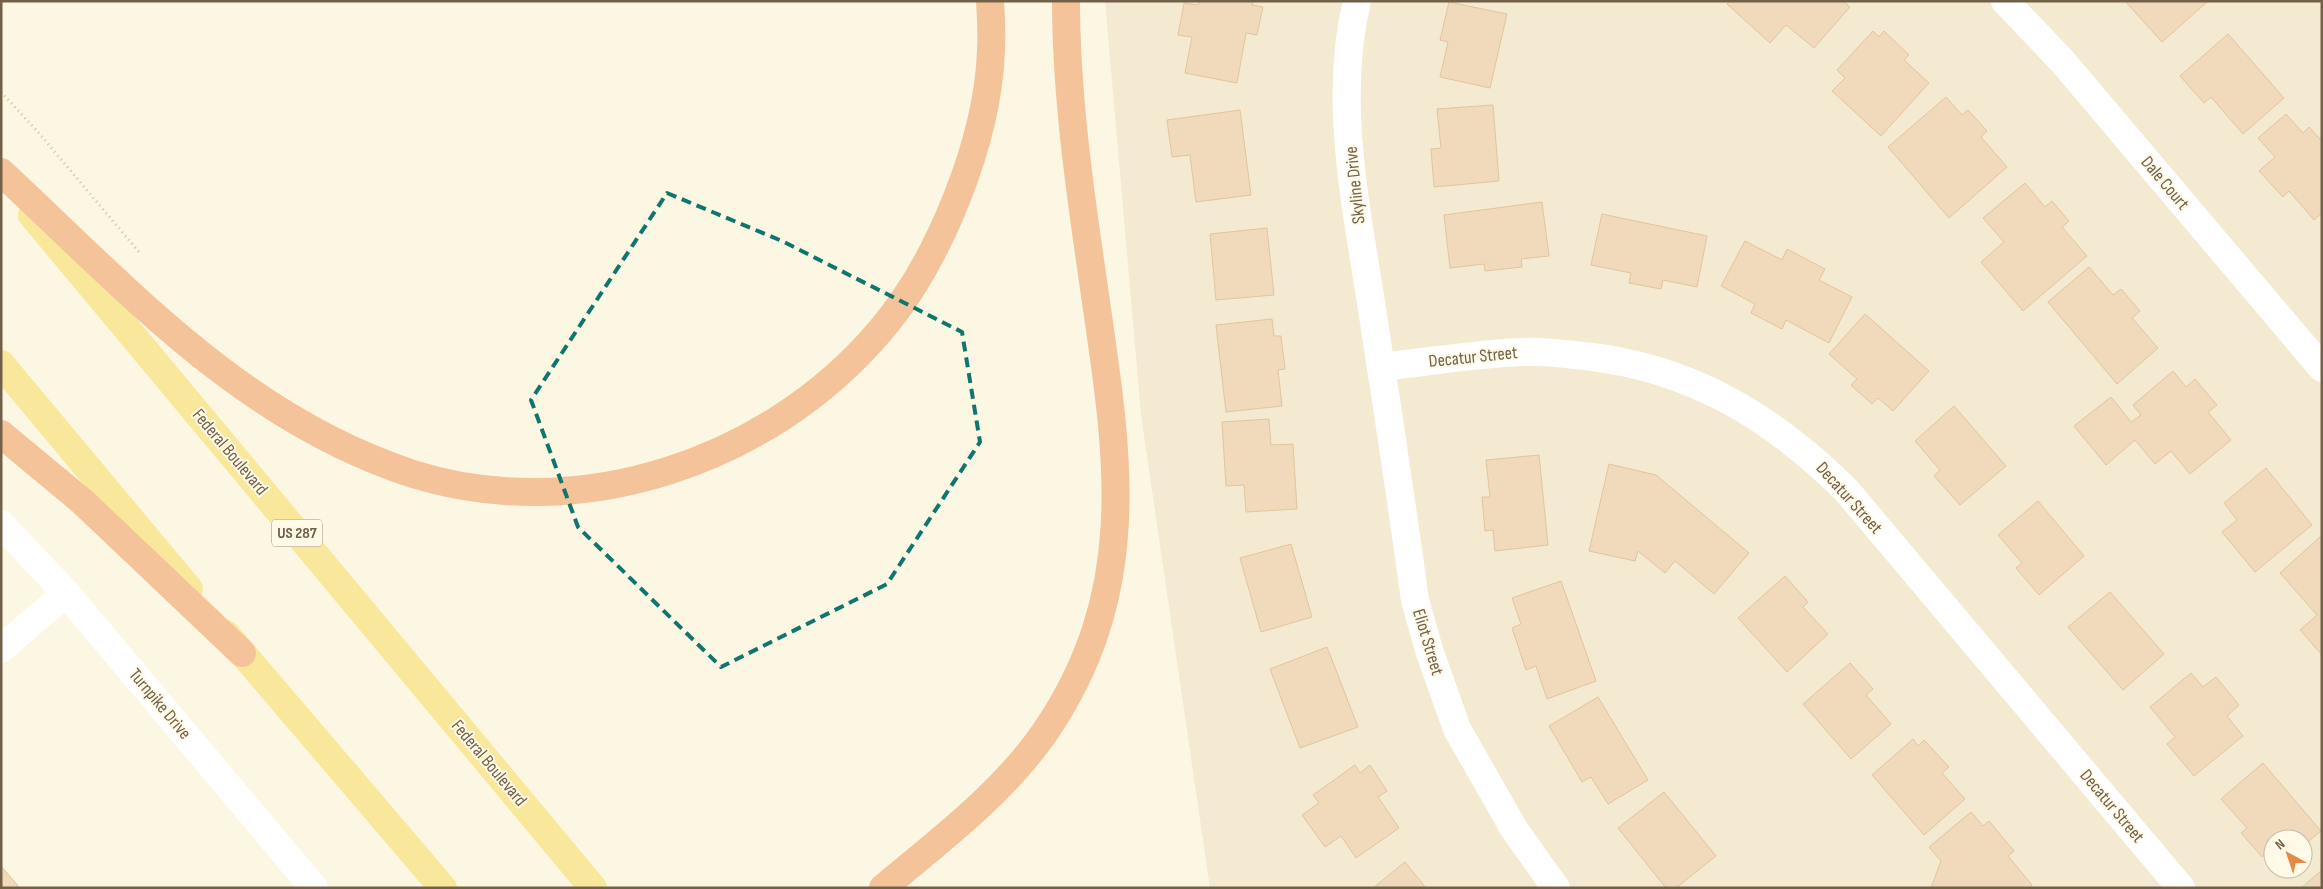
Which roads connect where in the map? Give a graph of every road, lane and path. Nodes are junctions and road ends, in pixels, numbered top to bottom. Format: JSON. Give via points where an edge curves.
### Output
{"nodes":[{"id":1,"x":990,"y":1,"type":"edge"},
{"id":2,"x":1066,"y":1,"type":"edge"},
{"id":3,"x":1357,"y":1,"type":"edge"},
{"id":4,"x":2005,"y":1,"type":"edge"},
{"id":5,"x":1,"y":92,"type":"edge"},
{"id":6,"x":1,"y":172,"type":"edge"},
{"id":7,"x":1,"y":177,"type":"edge"},
{"id":8,"x":143,"y":257,"type":"dead end"},
{"id":9,"x":1,"y":364,"type":"edge"},
{"id":10,"x":1381,"y":367,"type":"junction"},
{"id":11,"x":2322,"y":368,"type":"edge"},
{"id":12,"x":1,"y":434,"type":"edge"},
{"id":13,"x":1,"y":524,"type":"edge"},
{"id":14,"x":66,"y":594,"type":"junction"},
{"id":15,"x":1,"y":648,"type":"edge"},
{"id":16,"x":242,"y":653,"type":"junction"},
{"id":17,"x":964,"y":820,"type":"junction"},
{"id":18,"x":314,"y":888,"type":"edge"},
{"id":19,"x":443,"y":888,"type":"edge"},
{"id":20,"x":593,"y":888,"type":"edge"},
{"id":21,"x":884,"y":888,"type":"edge"},
{"id":22,"x":914,"y":888,"type":"edge"},
{"id":23,"x":1556,"y":888,"type":"edge"},
{"id":24,"x":2181,"y":888,"type":"edge"}],
"edges":[{"from":1,"to":6,"type":"highway","via":[[992,51],[976,145],[942,232],[914,284],[880,331],[793,409],[723,450],[663,474],[608,487],[548,493],[490,491],[414,474],[299,424],[212,366]]},
{"from":2,"to":17,"type":"highway","via":[[1075,138],[1116,457],[1113,541],[1105,598],[1084,664],[1044,733]]},
{"from":3,"to":10,"type":"street","name":"Skyline Drive","via":[[1348,63],[1347,100],[1353,183]]},
{"from":4,"to":11,"type":"street","name":"Dale Court","via":[[2063,62]]},
{"from":5,"to":8,"type":"path"},
{"from":7,"to":20,"type":"main road","name":"Federal Boulevard","number":"US 287"},
{"from":9,"to":16,"type":"main road"},
{"from":10,"to":23,"type":"street","name":"Eliot Street","via":[[1415,600],[1428,650],[1457,729],[1514,829]]},
{"from":10,"to":24,"type":"street","name":"Decatur Street","via":[[1520,352],[1551,352],[1614,360],[1673,375],[1731,400],[1758,416],[1814,459],[1846,490]]},
{"from":12,"to":16,"type":"highway","via":[[83,502]]},
{"from":13,"to":14,"type":"street","name":"Turnpike Drive"},
{"from":14,"to":15,"type":"street"},
{"from":14,"to":18,"type":"street","name":"Turnpike Drive"},
{"from":16,"to":19,"type":"main road"},
{"from":17,"to":21,"type":"highway"},
{"from":17,"to":22,"type":"highway"}]}
